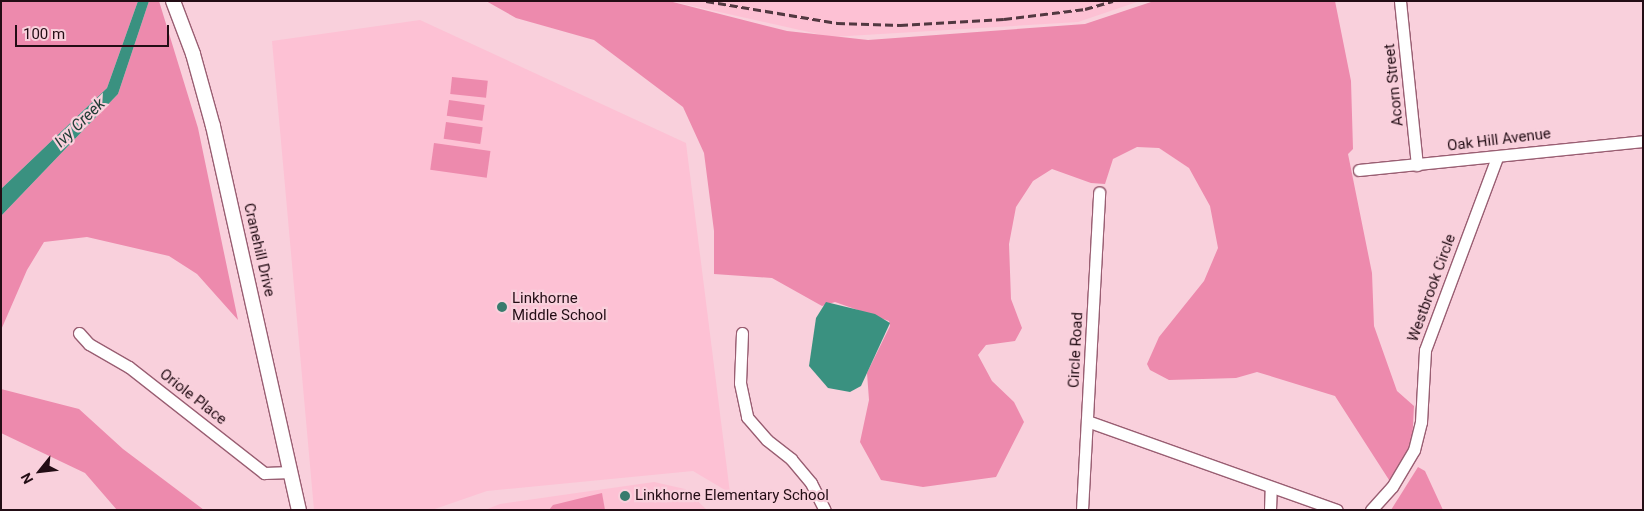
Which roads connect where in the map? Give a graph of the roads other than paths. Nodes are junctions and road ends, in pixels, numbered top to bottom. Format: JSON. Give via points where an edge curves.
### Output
{"nodes":[{"id":1,"x":1400,"y":1,"type":"edge"},
{"id":2,"x":174,"y":5,"type":"edge"},
{"id":3,"x":1643,"y":141,"type":"edge"},
{"id":4,"x":1497,"y":157,"type":"junction"},
{"id":5,"x":1417,"y":165,"type":"junction"},
{"id":6,"x":1359,"y":170,"type":"dead end"},
{"id":7,"x":1099,"y":192,"type":"dead end"},
{"id":8,"x":80,"y":333,"type":"dead end"},
{"id":9,"x":742,"y":333,"type":"dead end"},
{"id":10,"x":1087,"y":421,"type":"junction"},
{"id":11,"x":291,"y":472,"type":"junction"},
{"id":12,"x":1271,"y":487,"type":"junction"},
{"id":13,"x":299,"y":510,"type":"edge"},
{"id":14,"x":825,"y":510,"type":"edge"},
{"id":15,"x":1082,"y":510,"type":"edge"},
{"id":16,"x":1270,"y":510,"type":"edge"},
{"id":17,"x":1337,"y":510,"type":"edge"},
{"id":18,"x":1371,"y":510,"type":"edge"}],
"edges":[{"from":1,"to":5,"type":"street","name":"Acorn Street"},
{"from":2,"to":11,"type":"main road","name":"Cranehill Drive","via":[[193,54],[213,126]]},
{"from":3,"to":4,"type":"street","name":"Oak Hill Avenue","via":[[1551,148]]},
{"from":4,"to":5,"type":"street","name":"Oak Hill Avenue"},
{"from":4,"to":18,"type":"street","name":"Westbrook Circle","via":[[1425,350],[1421,422],[1414,450],[1392,487]]},
{"from":5,"to":6,"type":"street","name":"Oak Hill Avenue"},
{"from":7,"to":10,"type":"street","name":"Circle Road"},
{"from":8,"to":11,"type":"street","name":"Oriole Place","via":[[89,344],[129,367],[264,473]]},
{"from":9,"to":14,"type":"street","via":[[740,383],[747,417],[767,440],[791,459],[811,483]]},
{"from":10,"to":12,"type":"street"},
{"from":10,"to":15,"type":"street","name":"Circle Road"},
{"from":11,"to":13,"type":"main road","name":"Cranehill Drive"},
{"from":12,"to":16,"type":"street"},
{"from":12,"to":17,"type":"street"}]}
